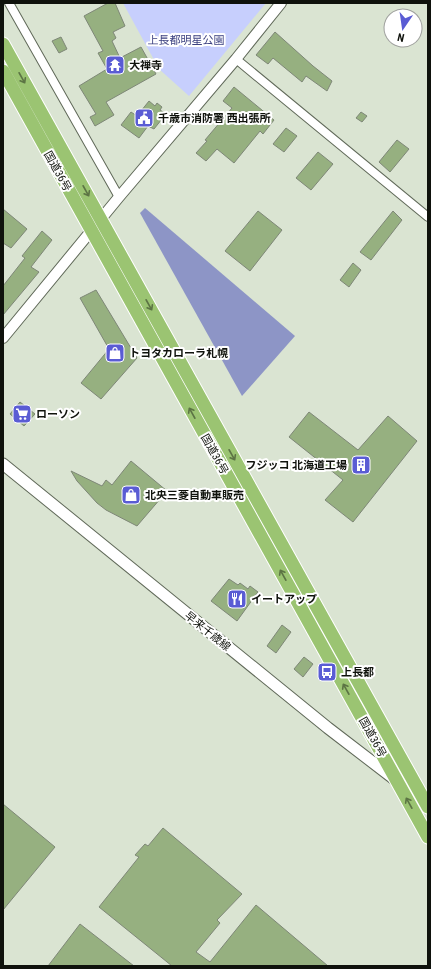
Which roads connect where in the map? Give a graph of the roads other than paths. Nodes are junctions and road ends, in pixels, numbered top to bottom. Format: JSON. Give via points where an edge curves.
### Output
{"nodes":[{"id":1,"x":9,"y":3,"type":"edge"},
{"id":2,"x":281,"y":3,"type":"edge"},
{"id":3,"x":3,"y":44,"type":"edge"},
{"id":4,"x":236,"y":59,"type":"junction"},
{"id":5,"x":3,"y":71,"type":"edge"},
{"id":6,"x":119,"y":197,"type":"junction"},
{"id":7,"x":428,"y":217,"type":"edge"},
{"id":8,"x":102,"y":219,"type":"junction"},
{"id":9,"x":91,"y":231,"type":"junction"},
{"id":10,"x":3,"y":338,"type":"edge"},
{"id":11,"x":3,"y":464,"type":"edge"},
{"id":12,"x":397,"y":781,"type":"junction"},
{"id":13,"x":419,"y":790,"type":"junction"},
{"id":14,"x":428,"y":807,"type":"edge"},
{"id":15,"x":428,"y":837,"type":"edge"}],
"edges":[{"from":1,"to":6,"type":"street"},
{"from":2,"to":4,"type":"street"},
{"from":3,"to":8,"type":"highway","name":"国道36号","one_way":true},
{"from":4,"to":6,"type":"street"},
{"from":4,"to":7,"type":"street"},
{"from":5,"to":9,"type":"highway","name":"国道36号"},
{"from":6,"to":8,"type":"street"},
{"from":8,"to":9,"type":"street"},
{"from":8,"to":13,"type":"highway","name":"国道36号","one_way":true},
{"from":9,"to":10,"type":"street"},
{"from":12,"to":9,"type":"highway","name":"国道36号","one_way":true},
{"from":11,"to":12,"type":"main road","name":"早来千歳線"},
{"from":12,"to":13,"type":"main road","name":"早来千歳線"},
{"from":15,"to":12,"type":"highway","name":"国道36号","one_way":true},
{"from":13,"to":14,"type":"highway","name":"国道36号"}]}
